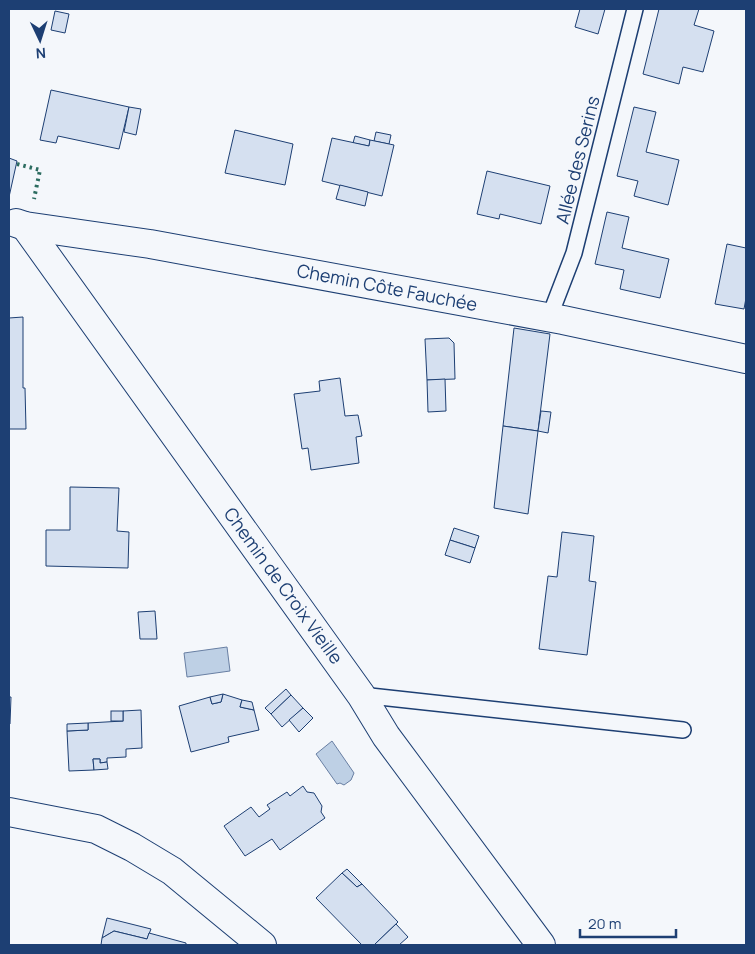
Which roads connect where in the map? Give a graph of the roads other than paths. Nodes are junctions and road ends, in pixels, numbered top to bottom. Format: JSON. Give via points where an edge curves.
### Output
{"nodes":[{"id":1,"x":636,"y":9,"type":"edge"},
{"id":2,"x":17,"y":224,"type":"edge"},
{"id":3,"x":549,"y":318,"type":"junction"},
{"id":4,"x":746,"y":359,"type":"edge"},
{"id":5,"x":361,"y":695,"type":"junction"},
{"id":6,"x":683,"y":730,"type":"dead end"},
{"id":7,"x":9,"y":812,"type":"edge"},
{"id":8,"x":262,"y":945,"type":"edge"},
{"id":9,"x":541,"y":945,"type":"edge"}],
"edges":[{"from":1,"to":3,"type":"lane","name":"Allée des Serins","via":[[574,253]]},
{"from":2,"to":3,"type":"street","name":"Chemin Côte Fauchée","via":[[150,244]]},
{"from":2,"to":5,"type":"street","name":"Chemin de Croix Vieille"},
{"from":3,"to":4,"type":"street","name":"Chemin Côte Fauchée"},
{"from":5,"to":6,"type":"lane"},
{"from":5,"to":9,"type":"street","name":"Chemin de Croix Vieille","via":[[386,736]]},
{"from":7,"to":8,"type":"street","via":[[96,829],[172,870]]}]}
